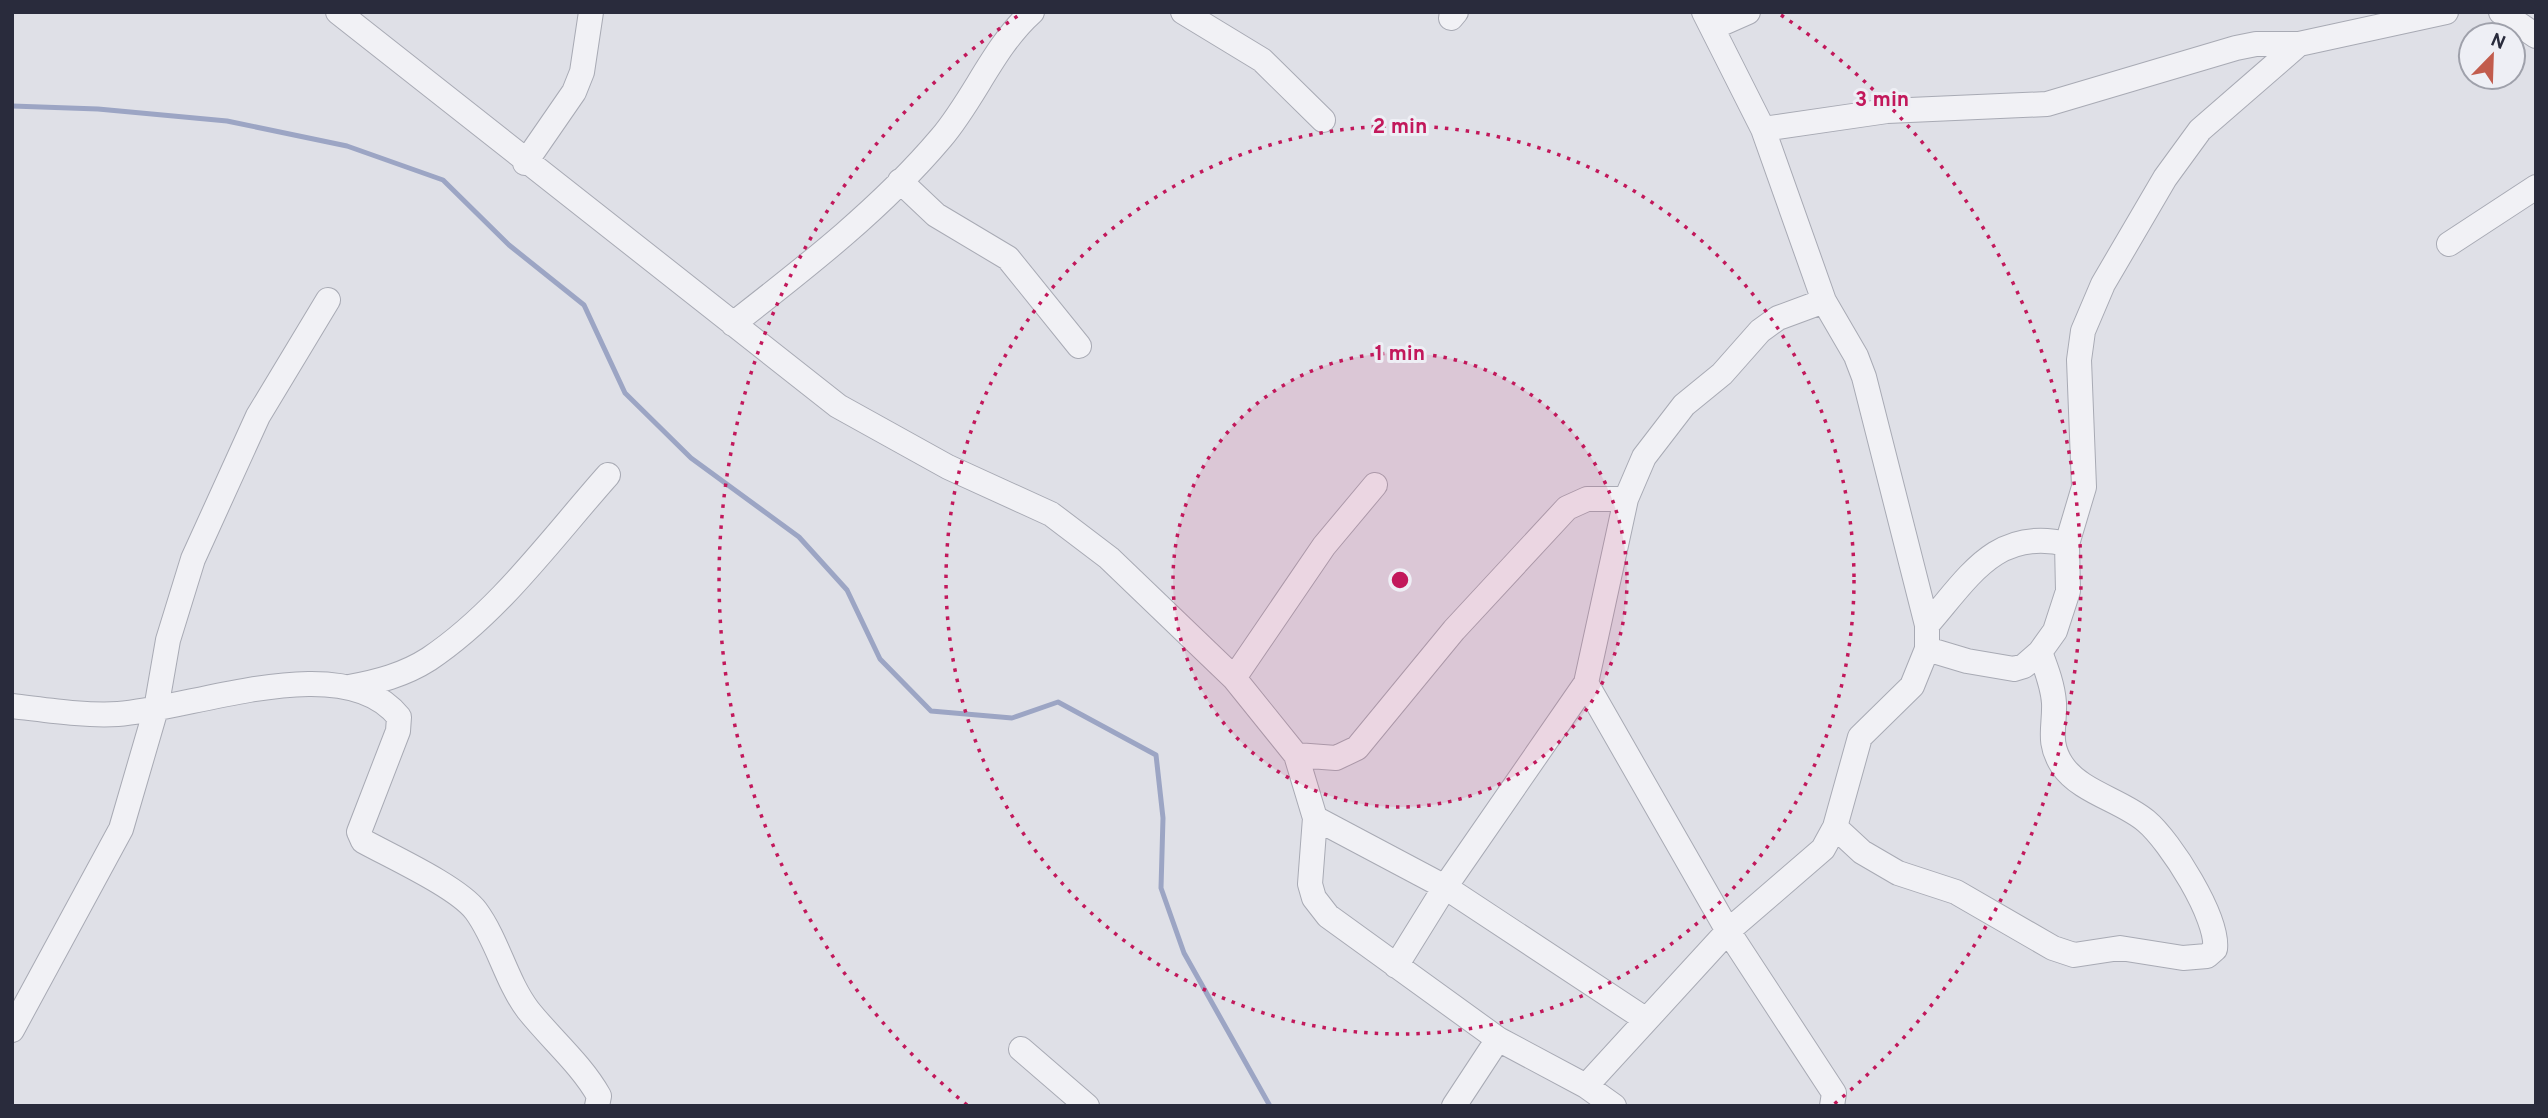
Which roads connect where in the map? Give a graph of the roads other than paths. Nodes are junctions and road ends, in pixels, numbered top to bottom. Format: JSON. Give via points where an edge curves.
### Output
{"nodes":[{"id":1,"x":338,"y":12,"type":"edge"},
{"id":2,"x":591,"y":12,"type":"edge"},
{"id":3,"x":1032,"y":12,"type":"edge"},
{"id":4,"x":1183,"y":12,"type":"edge"},
{"id":5,"x":1748,"y":12,"type":"edge"},
{"id":6,"x":2446,"y":12,"type":"edge"},
{"id":7,"x":2501,"y":12,"type":"edge"},
{"id":8,"x":1709,"y":20,"type":"edge"},
{"id":9,"x":2536,"y":36,"type":"edge"},
{"id":10,"x":2299,"y":44,"type":"junction"},
{"id":11,"x":1323,"y":120,"type":"dead end"},
{"id":12,"x":1763,"y":129,"type":"junction"},
{"id":13,"x":525,"y":163,"type":"junction"},
{"id":14,"x":900,"y":181,"type":"junction"},
{"id":15,"x":2536,"y":187,"type":"edge"},
{"id":16,"x":2449,"y":244,"type":"dead end"},
{"id":17,"x":328,"y":300,"type":"dead end"},
{"id":18,"x":1824,"y":302,"type":"junction"},
{"id":19,"x":733,"y":324,"type":"junction"},
{"id":20,"x":1079,"y":346,"type":"dead end"},
{"id":21,"x":608,"y":475,"type":"dead end"},
{"id":22,"x":1376,"y":485,"type":"dead end"},
{"id":23,"x":1626,"y":499,"type":"junction"},
{"id":24,"x":2067,"y":544,"type":"junction"},
{"id":25,"x":1927,"y":637,"type":"junction"},
{"id":26,"x":2040,"y":652,"type":"junction"},
{"id":27,"x":1234,"y":678,"type":"junction"},
{"id":28,"x":1586,"y":682,"type":"junction"},
{"id":29,"x":344,"y":688,"type":"junction"},
{"id":30,"x":12,"y":706,"type":"edge"},
{"id":31,"x":156,"y":709,"type":"junction"},
{"id":32,"x":1296,"y":755,"type":"junction"},
{"id":33,"x":1315,"y":818,"type":"junction"},
{"id":34,"x":1835,"y":827,"type":"junction"},
{"id":35,"x":1445,"y":887,"type":"junction"},
{"id":36,"x":1728,"y":931,"type":"junction"},
{"id":37,"x":1396,"y":965,"type":"junction"},
{"id":38,"x":1645,"y":1019,"type":"junction"},
{"id":39,"x":12,"y":1030,"type":"edge"},
{"id":40,"x":1498,"y":1039,"type":"junction"},
{"id":41,"x":1021,"y":1049,"type":"dead end"},
{"id":42,"x":1586,"y":1086,"type":"junction"},
{"id":43,"x":597,"y":1106,"type":"edge"},
{"id":44,"x":1087,"y":1106,"type":"edge"},
{"id":45,"x":1454,"y":1106,"type":"edge"},
{"id":46,"x":1614,"y":1106,"type":"edge"},
{"id":47,"x":1832,"y":1106,"type":"edge"}],
"edges":[{"from":1,"to":13,"type":"street"},
{"from":2,"to":13,"type":"street","via":[[582,72],[574,92]]},
{"from":3,"to":14,"type":"street","via":[[1003,43],[963,109]]},
{"from":4,"to":11,"type":"street","via":[[1262,60]]},
{"from":5,"to":8,"type":"street"},
{"from":6,"to":10,"type":"street"},
{"from":7,"to":9,"type":"street"},
{"from":8,"to":12,"type":"street"},
{"from":10,"to":12,"type":"street","via":[[2236,48],[2047,104],[1888,111]]},
{"from":10,"to":24,"type":"street","via":[[2200,130],[2165,178],[2103,284],[2079,360],[2084,487]]},
{"from":12,"to":18,"type":"street"},
{"from":13,"to":19,"type":"street"},
{"from":14,"to":19,"type":"street","via":[[847,231]]},
{"from":14,"to":20,"type":"street","via":[[936,215],[1008,258]]},
{"from":15,"to":16,"type":"street"},
{"from":17,"to":31,"type":"street","via":[[258,416],[193,559],[167,640]]},
{"from":18,"to":23,"type":"street","via":[[1778,318],[1760,331],[1722,374],[1684,405],[1644,457]]},
{"from":18,"to":25,"type":"street","via":[[1864,377]]},
{"from":19,"to":27,"type":"street","via":[[838,406],[948,467],[1051,514],[1109,558]]},
{"from":21,"to":29,"type":"street","via":[[496,602],[428,659],[384,680]]},
{"from":22,"to":27,"type":"street","via":[[1324,546]]},
{"from":23,"to":28,"type":"street"},
{"from":23,"to":32,"type":"street","via":[[1587,499],[1567,508],[1454,630],[1357,748],[1336,758]]},
{"from":24,"to":25,"type":"street","via":[[2043,538],[2022,540],[1999,551],[1977,567]]},
{"from":24,"to":26,"type":"street","via":[[2068,591],[2062,617]]},
{"from":25,"to":26,"type":"street","via":[[1967,661],[2014,669]]},
{"from":25,"to":34,"type":"street","via":[[1912,686],[1860,737]]},
{"from":26,"to":34,"type":"street","via":[[2054,704],[2050,734],[2061,764],[2077,780],[2116,800],[2155,830],[2207,908],[2214,925],[2215,949],[2207,956],[2183,958],[2120,948],[2074,955],[2053,948],[1956,892],[1898,873],[1862,852]]},
{"from":27,"to":32,"type":"street"},
{"from":28,"to":35,"type":"street"},
{"from":28,"to":36,"type":"street"},
{"from":29,"to":31,"type":"street","via":[[314,683],[259,687]]},
{"from":29,"to":43,"type":"street","via":[[375,697],[399,717],[398,731],[359,827],[363,841],[475,909],[527,1008],[590,1080],[599,1096]]},
{"from":30,"to":31,"type":"street","via":[[116,714]]},
{"from":31,"to":39,"type":"street","via":[[121,829]]},
{"from":32,"to":33,"type":"street"},
{"from":33,"to":35,"type":"street"},
{"from":33,"to":37,"type":"street","via":[[1310,884],[1314,898],[1328,916]]},
{"from":34,"to":36,"type":"street","via":[[1806,867]]},
{"from":35,"to":37,"type":"street"},
{"from":35,"to":38,"type":"street"},
{"from":36,"to":38,"type":"street"},
{"from":36,"to":47,"type":"street","via":[[1834,1093]]},
{"from":37,"to":40,"type":"street"},
{"from":38,"to":42,"type":"street"},
{"from":40,"to":42,"type":"street"},
{"from":40,"to":45,"type":"street"},
{"from":41,"to":44,"type":"street"},
{"from":42,"to":46,"type":"street"}]}
